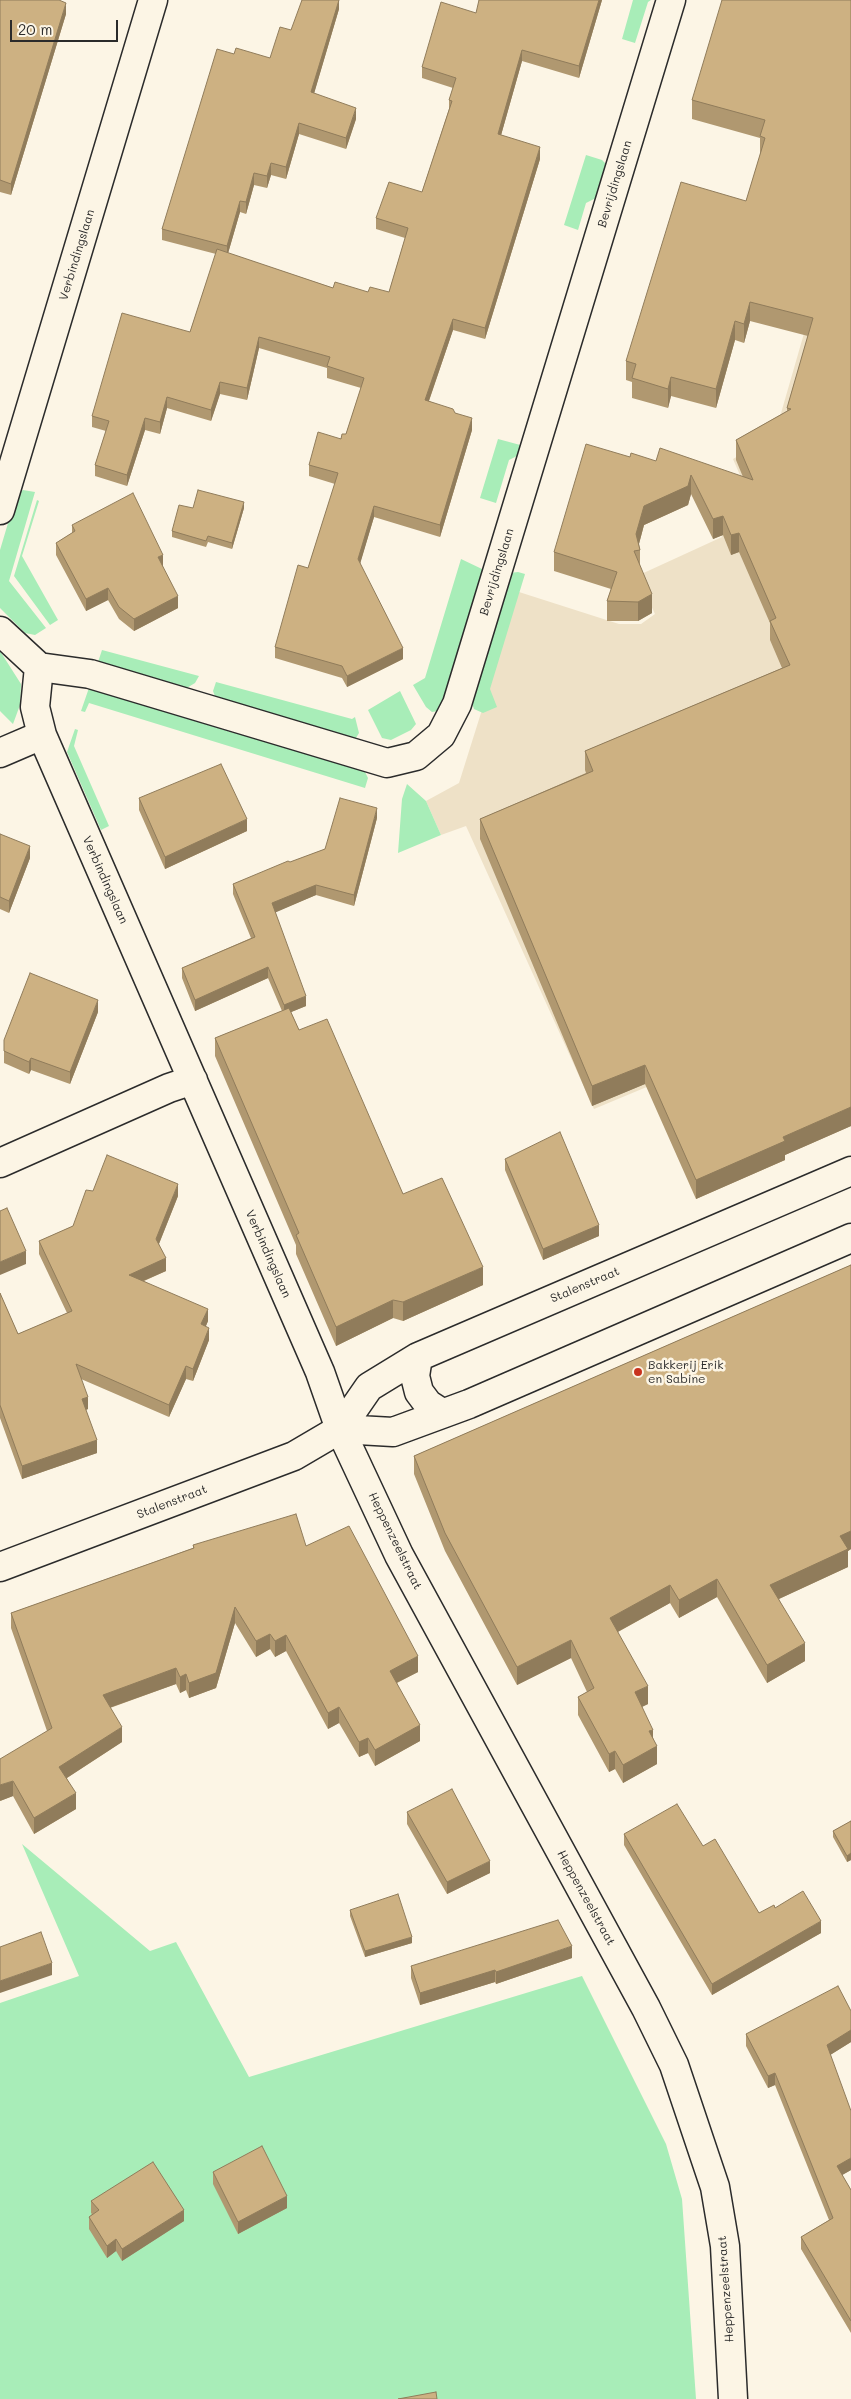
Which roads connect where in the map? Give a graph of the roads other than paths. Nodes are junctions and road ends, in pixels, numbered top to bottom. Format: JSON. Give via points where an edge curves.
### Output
{"nodes":[{"id":1,"x":153,"y":0,"type":"edge"},
{"id":2,"x":670,"y":0,"type":"edge"},
{"id":3,"x":0,"y":510,"type":"edge"},
{"id":4,"x":0,"y":631,"type":"edge"},
{"id":5,"x":39,"y":668,"type":"junction"},
{"id":6,"x":42,"y":735,"type":"junction"},
{"id":7,"x":0,"y":753,"type":"edge"},
{"id":8,"x":193,"y":1080,"type":"junction"},
{"id":9,"x":0,"y":1163,"type":"edge"},
{"id":10,"x":851,"y":1171,"type":"edge"},
{"id":11,"x":851,"y":1238,"type":"edge"},
{"id":12,"x":418,"y":1357,"type":"junction"},
{"id":13,"x":442,"y":1413,"type":"junction"},
{"id":14,"x":340,"y":1429,"type":"junction"},
{"id":15,"x":0,"y":1567,"type":"edge"},
{"id":16,"x":732,"y":2399,"type":"edge"}],
"edges":[{"from":1,"to":3,"type":"street","name":"Verbindingslaan"},
{"from":2,"to":5,"type":"street","name":"Bevrijdingslaan","via":[[459,696],[441,735],[416,756],[387,763],[90,674]]},
{"from":4,"to":5,"type":"street"},
{"from":5,"to":6,"type":"street","name":"Verbindingslaan","via":[[35,707]]},
{"from":6,"to":7,"type":"street"},
{"from":6,"to":8,"type":"street","name":"Verbindingslaan"},
{"from":8,"to":9,"type":"street"},
{"from":8,"to":14,"type":"street","name":"Verbindingslaan","via":[[320,1372]]},
{"from":10,"to":12,"type":"street","name":"Stalenstraat"},
{"from":11,"to":13,"type":"street"},
{"from":12,"to":13,"type":"street","via":[[415,1376],[419,1392],[428,1404]]},
{"from":12,"to":14,"type":"street","name":"Stalenstraat","via":[[369,1387]]},
{"from":13,"to":14,"type":"street","via":[[393,1432]]},
{"from":14,"to":15,"type":"street","name":"Stalenstraat","via":[[294,1456]]},
{"from":14,"to":16,"type":"street","name":"Heppenzeelstraat","via":[[400,1555],[642,1999],[674,2065],[715,2187],[725,2246]]}]}
